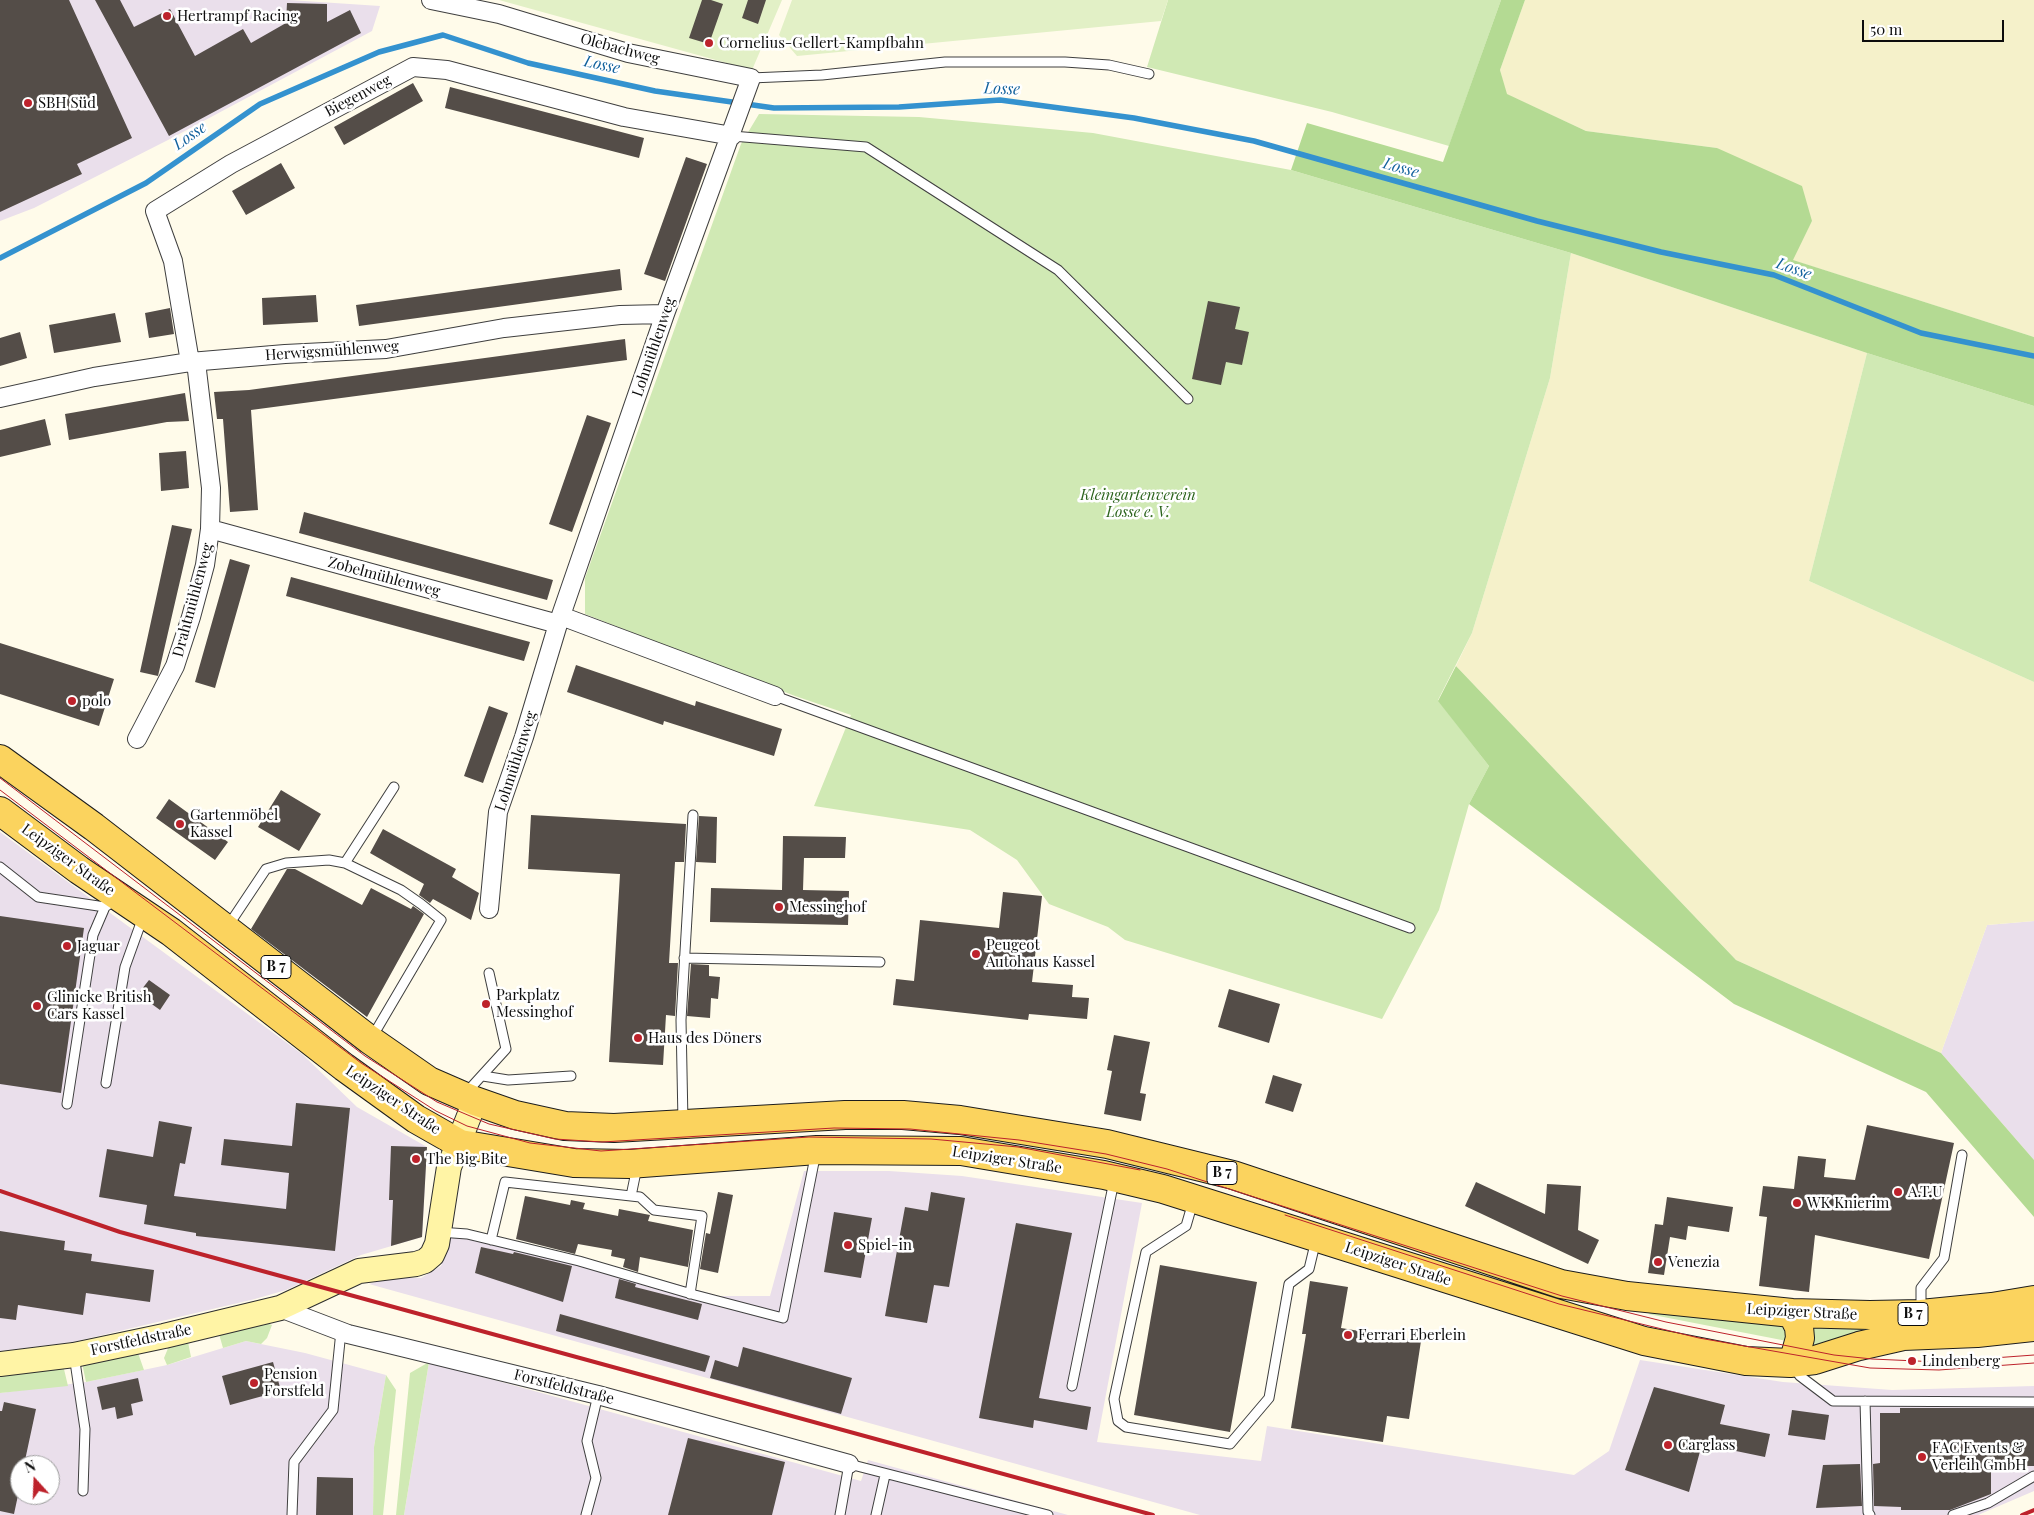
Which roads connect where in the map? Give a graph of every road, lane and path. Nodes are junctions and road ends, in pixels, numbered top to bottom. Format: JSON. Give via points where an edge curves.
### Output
{"nodes":[{"id":1,"x":432,"y":0,"type":"edge"},
{"id":2,"x":1149,"y":74,"type":"dead end"},
{"id":3,"x":750,"y":83,"type":"junction"},
{"id":4,"x":733,"y":130,"type":"junction"},
{"id":5,"x":666,"y":314,"type":"junction"},
{"id":6,"x":193,"y":362,"type":"junction"},
{"id":7,"x":0,"y":398,"type":"edge"},
{"id":8,"x":1188,"y":400,"type":"dead end"},
{"id":9,"x":210,"y":529,"type":"junction"},
{"id":10,"x":559,"y":620,"type":"junction"},
{"id":11,"x":776,"y":696,"type":"joint"},
{"id":12,"x":137,"y":739,"type":"dead end"},
{"id":13,"x":0,"y":759,"type":"edge"},
{"id":14,"x":394,"y":787,"type":"dead end"},
{"id":15,"x":0,"y":811,"type":"edge"},
{"id":16,"x":693,"y":816,"type":"dead end"},
{"id":17,"x":345,"y":863,"type":"junction"},
{"id":18,"x":0,"y":867,"type":"edge"},
{"id":19,"x":111,"y":901,"type":"junction"},
{"id":20,"x":489,"y":909,"type":"dead end"},
{"id":21,"x":144,"y":914,"type":"junction"},
{"id":22,"x":1410,"y":928,"type":"dead end"},
{"id":23,"x":227,"y":929,"type":"junction"},
{"id":24,"x":684,"y":958,"type":"junction"},
{"id":25,"x":880,"y":962,"type":"dead end"},
{"id":26,"x":489,"y":973,"type":"dead end"},
{"id":27,"x":370,"y":1040,"type":"junction"},
{"id":28,"x":483,"y":1076,"type":"junction"},
{"id":29,"x":572,"y":1076,"type":"dead end"},
{"id":30,"x":106,"y":1083,"type":"dead end"},
{"id":31,"x":469,"y":1099,"type":"junction"},
{"id":32,"x":67,"y":1104,"type":"dead end"},
{"id":33,"x":683,"y":1123,"type":"junction"},
{"id":34,"x":460,"y":1144,"type":"junction"},
{"id":35,"x":817,"y":1150,"type":"junction"},
{"id":36,"x":1962,"y":1155,"type":"dead end"},
{"id":37,"x":638,"y":1163,"type":"junction"},
{"id":38,"x":1115,"y":1178,"type":"junction"},
{"id":39,"x":631,"y":1196,"type":"junction"},
{"id":40,"x":1194,"y":1199,"type":"junction"},
{"id":41,"x":439,"y":1232,"type":"junction"},
{"id":42,"x":1317,"y":1238,"type":"junction"},
{"id":43,"x":491,"y":1240,"type":"junction"},
{"id":44,"x":690,"y":1294,"type":"junction"},
{"id":45,"x":2034,"y":1300,"type":"edge"},
{"id":46,"x":280,"y":1308,"type":"junction"},
{"id":47,"x":1792,"y":1313,"type":"junction"},
{"id":48,"x":1921,"y":1314,"type":"junction"},
{"id":49,"x":2034,"y":1327,"type":"edge"},
{"id":50,"x":341,"y":1331,"type":"junction"},
{"id":51,"x":74,"y":1355,"type":"junction"},
{"id":52,"x":1790,"y":1363,"type":"junction"},
{"id":53,"x":0,"y":1364,"type":"edge"},
{"id":54,"x":1072,"y":1386,"type":"dead end"},
{"id":55,"x":598,"y":1395,"type":"junction"},
{"id":56,"x":1865,"y":1401,"type":"junction"},
{"id":57,"x":2034,"y":1402,"type":"edge"},
{"id":58,"x":849,"y":1464,"type":"junction"},
{"id":59,"x":884,"y":1475,"type":"junction"},
{"id":60,"x":2034,"y":1476,"type":"edge"},
{"id":61,"x":83,"y":1491,"type":"dead end"},
{"id":62,"x":292,"y":1515,"type":"edge"},
{"id":63,"x":586,"y":1515,"type":"edge"},
{"id":64,"x":840,"y":1515,"type":"edge"},
{"id":65,"x":876,"y":1515,"type":"edge"},
{"id":66,"x":1048,"y":1515,"type":"edge"},
{"id":67,"x":1870,"y":1515,"type":"edge"},
{"id":68,"x":1954,"y":1515,"type":"edge"}],
"edges":[{"from":1,"to":3,"type":"street","name":"Olebachweg","via":[[499,14],[628,53]]},
{"from":2,"to":3,"type":"lane","via":[[1109,65],[1064,62],[945,62]]},
{"from":3,"to":4,"type":"street","name":"Lohmühlenweg"},
{"from":4,"to":5,"type":"street","name":"Lohmühlenweg"},
{"from":4,"to":6,"type":"street","name":"Biegenweg","via":[[624,117],[447,70],[413,67],[231,164],[155,211],[173,261]]},
{"from":4,"to":8,"type":"lane","via":[[866,147],[1058,270]]},
{"from":5,"to":6,"type":"street","name":"Herwigsmühlenweg","via":[[620,314],[504,328],[386,349]]},
{"from":5,"to":10,"type":"street","name":"Lohmühlenweg"},
{"from":6,"to":7,"type":"street","name":"Herwigsmühlenweg","via":[[94,377]]},
{"from":6,"to":9,"type":"street","name":"Drahtmühlenweg","via":[[211,488]]},
{"from":9,"to":10,"type":"street","name":"Zobelmühlenweg"},
{"from":9,"to":12,"type":"street","name":"Drahtmühlenweg","via":[[205,565],[175,666]]},
{"from":10,"to":11,"type":"street"},
{"from":10,"to":20,"type":"street","name":"Lohmühlenweg","via":[[498,812]]},
{"from":11,"to":22,"type":"lane"},
{"from":13,"to":23,"type":"main road","name":"Leipziger Straße","number":"B 7"},
{"from":14,"to":17,"type":"lane"},
{"from":15,"to":19,"type":"main road","name":"Leipziger Straße","number":"B 7"},
{"from":16,"to":24,"type":"lane"},
{"from":17,"to":23,"type":"lane","via":[[320,860],[286,863],[266,869]]},
{"from":17,"to":27,"type":"lane","via":[[401,890],[441,920]]},
{"from":18,"to":19,"type":"lane","via":[[38,897]]},
{"from":19,"to":21,"type":"main road","name":"Leipziger Straße","number":"B 7"},
{"from":19,"to":32,"type":"lane","via":[[93,935]]},
{"from":21,"to":30,"type":"lane","via":[[125,967]]},
{"from":21,"to":34,"type":"main road","name":"Leipziger Straße","number":"B 7","via":[[344,1067],[416,1119]]},
{"from":23,"to":27,"type":"main road","name":"Leipziger Straße","number":"B 7"},
{"from":24,"to":25,"type":"lane"},
{"from":24,"to":33,"type":"lane","via":[[681,1020]]},
{"from":26,"to":28,"type":"lane","via":[[506,1049]]},
{"from":27,"to":31,"type":"main road","name":"Leipziger Straße","number":"B 7","via":[[429,1081]]},
{"from":28,"to":29,"type":"lane","via":[[508,1080]]},
{"from":28,"to":31,"type":"lane"},
{"from":31,"to":33,"type":"main road","name":"Leipziger Straße","number":"B 7","via":[[515,1115],[565,1126],[614,1128]]},
{"from":31,"to":34,"type":"street","name":"Forstfeldstraße"},
{"from":33,"to":47,"type":"main road","name":"Leipziger Straße","number":"B 7","via":[[845,1115],[903,1116],[960,1120],[1107,1144],[1232,1175],[1561,1284],[1627,1296]]},
{"from":34,"to":37,"type":"main road","name":"Leipziger Straße","number":"B 7","via":[[574,1164]]},
{"from":34,"to":41,"type":"street","name":"Forstfeldstraße","via":[[445,1183]]},
{"from":35,"to":37,"type":"main road","name":"Leipziger Straße","number":"B 7"},
{"from":35,"to":38,"type":"main road","name":"Leipziger Straße","number":"B 7","via":[[961,1151]]},
{"from":35,"to":44,"type":"lane","via":[[783,1318]]},
{"from":36,"to":48,"type":"lane","via":[[1944,1258],[1920,1288]]},
{"from":37,"to":39,"type":"lane"},
{"from":38,"to":40,"type":"main road","name":"Leipziger Straße","number":"B 7"},
{"from":38,"to":54,"type":"lane"},
{"from":39,"to":43,"type":"lane","via":[[505,1182]]},
{"from":39,"to":44,"type":"lane","via":[[640,1197],[654,1210],[702,1216]]},
{"from":40,"to":42,"type":"main road","name":"Leipziger Straße","number":"B 7"},
{"from":40,"to":42,"type":"lane","via":[[1186,1226],[1146,1252],[1114,1399],[1118,1421],[1126,1428],[1230,1444],[1269,1398],[1289,1284],[1309,1269]]},
{"from":41,"to":43,"type":"lane"},
{"from":41,"to":46,"type":"street","name":"Forstfeldstraße","via":[[432,1255],[425,1261],[359,1270]]},
{"from":42,"to":52,"type":"main road","name":"Leipziger Straße","number":"B 7","via":[[1644,1341],[1746,1361]]},
{"from":43,"to":44,"type":"lane","via":[[579,1261]]},
{"from":45,"to":48,"type":"main road","name":"Leipziger Straße","number":"B 7"},
{"from":46,"to":50,"type":"street","name":"Forstfeldstraße"},
{"from":46,"to":51,"type":"street","name":"Forstfeldstraße"},
{"from":47,"to":48,"type":"main road","name":"Leipziger Straße","number":"B 7"},
{"from":47,"to":52,"type":"main road","via":[[1800,1338]]},
{"from":49,"to":52,"type":"main road","name":"Leipziger Straße","number":"B 7","via":[[1902,1336],[1815,1360]]},
{"from":50,"to":55,"type":"street","name":"Forstfeldstraße"},
{"from":50,"to":62,"type":"lane","via":[[334,1410],[294,1462]]},
{"from":51,"to":53,"type":"street","name":"Forstfeldstraße"},
{"from":51,"to":61,"type":"lane","via":[[85,1429]]},
{"from":52,"to":56,"type":"lane","via":[[1800,1376],[1833,1400]]},
{"from":55,"to":58,"type":"street","name":"Forstfeldstraße"},
{"from":55,"to":63,"type":"lane","via":[[587,1441],[596,1478]]},
{"from":56,"to":57,"type":"lane"},
{"from":56,"to":67,"type":"lane"},
{"from":58,"to":59,"type":"lane"},
{"from":58,"to":64,"type":"lane"},
{"from":59,"to":65,"type":"lane"},
{"from":59,"to":66,"type":"lane"},
{"from":60,"to":68,"type":"lane","via":[[1988,1502]]}]}
